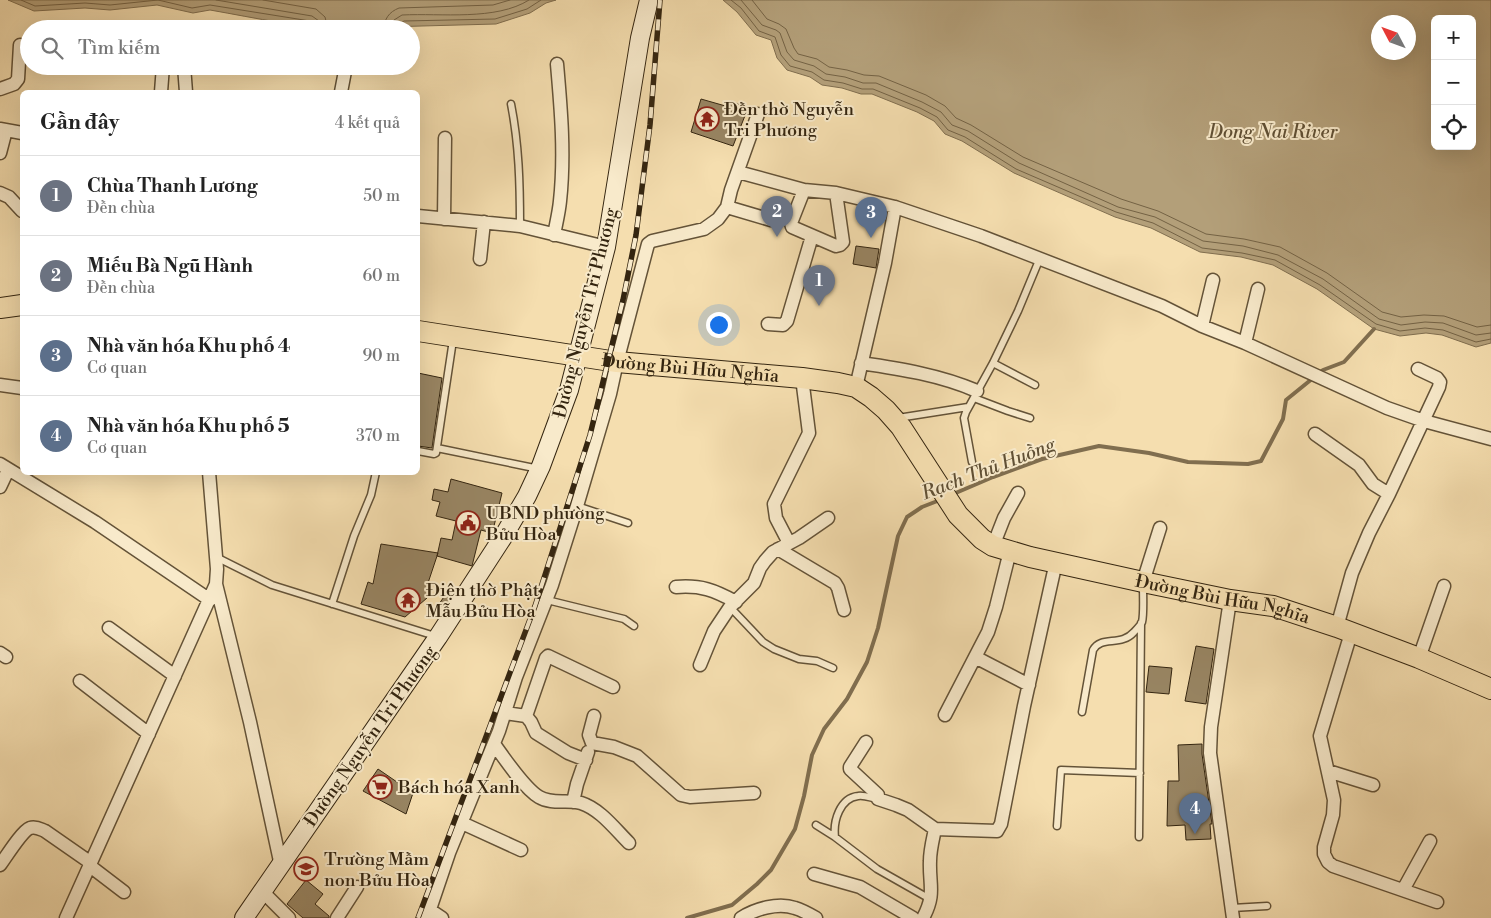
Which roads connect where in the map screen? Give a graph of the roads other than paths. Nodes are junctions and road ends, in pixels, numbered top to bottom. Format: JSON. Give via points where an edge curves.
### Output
{"nodes":[{"id":1,"x":640,"y":0,"type":"edge"},
{"id":2,"x":649,"y":0,"type":"edge"},
{"id":3,"x":640,"y":38,"type":"junction"},
{"id":4,"x":20,"y":45,"type":"dead end"},
{"id":5,"x":557,"y":64,"type":"dead end"},
{"id":6,"x":162,"y":75,"type":"edge"},
{"id":7,"x":185,"y":75,"type":"edge"},
{"id":8,"x":344,"y":75,"type":"edge"},
{"id":9,"x":0,"y":89,"type":"edge"},
{"id":10,"x":162,"y":90,"type":"edge"},
{"id":11,"x":186,"y":90,"type":"edge"},
{"id":12,"x":341,"y":90,"type":"edge"},
{"id":13,"x":511,"y":104,"type":"dead end"},
{"id":14,"x":758,"y":114,"type":"dead end"},
{"id":15,"x":3,"y":129,"type":"edge"},
{"id":16,"x":20,"y":133,"type":"edge"},
{"id":17,"x":445,"y":138,"type":"dead end"},
{"id":18,"x":0,"y":153,"type":"edge"},
{"id":19,"x":738,"y":172,"type":"junction"},
{"id":20,"x":804,"y":190,"type":"junction"},
{"id":21,"x":0,"y":193,"type":"edge"},
{"id":22,"x":836,"y":193,"type":"junction"},
{"id":23,"x":727,"y":207,"type":"junction"},
{"id":24,"x":895,"y":208,"type":"junction"},
{"id":25,"x":20,"y":209,"type":"edge"},
{"id":26,"x":420,"y":216,"type":"edge"},
{"id":27,"x":444,"y":219,"type":"junction"},
{"id":28,"x":771,"y":220,"type":"dead end"},
{"id":29,"x":484,"y":222,"type":"junction"},
{"id":30,"x":520,"y":226,"type":"junction"},
{"id":31,"x":554,"y":235,"type":"junction"},
{"id":32,"x":812,"y":236,"type":"junction"},
{"id":33,"x":606,"y":247,"type":"junction"},
{"id":34,"x":1040,"y":258,"type":"junction"},
{"id":35,"x":480,"y":259,"type":"dead end"},
{"id":36,"x":1213,"y":280,"type":"dead end"},
{"id":37,"x":1258,"y":289,"type":"dead end"},
{"id":38,"x":20,"y":305,"type":"edge"},
{"id":39,"x":0,"y":308,"type":"edge"},
{"id":40,"x":768,"y":324,"type":"dead end"},
{"id":41,"x":1202,"y":326,"type":"junction"},
{"id":42,"x":420,"y":331,"type":"edge"},
{"id":43,"x":454,"y":337,"type":"junction"},
{"id":44,"x":1244,"y":342,"type":"junction"},
{"id":45,"x":578,"y":356,"type":"junction"},
{"id":46,"x":617,"y":362,"type":"junction"},
{"id":47,"x":861,"y":363,"type":"junction"},
{"id":48,"x":993,"y":363,"type":"junction"},
{"id":49,"x":1418,"y":369,"type":"dead end"},
{"id":50,"x":802,"y":378,"type":"junction"},
{"id":51,"x":0,"y":386,"type":"edge"},
{"id":52,"x":1035,"y":386,"type":"dead end"},
{"id":53,"x":856,"y":387,"type":"junction"},
{"id":54,"x":20,"y":388,"type":"edge"},
{"id":55,"x":976,"y":394,"type":"junction"},
{"id":56,"x":968,"y":407,"type":"junction"},
{"id":57,"x":1030,"y":418,"type":"dead end"},
{"id":58,"x":894,"y":419,"type":"junction"},
{"id":59,"x":1424,"y":421,"type":"junction"},
{"id":60,"x":1315,"y":434,"type":"dead end"},
{"id":61,"x":1491,"y":439,"type":"edge"},
{"id":62,"x":437,"y":448,"type":"junction"},
{"id":63,"x":420,"y":451,"type":"edge"},
{"id":64,"x":972,"y":462,"type":"dead end"},
{"id":65,"x":4,"y":467,"type":"edge"},
{"id":66,"x":539,"y":470,"type":"junction"},
{"id":67,"x":209,"y":475,"type":"edge"},
{"id":68,"x":375,"y":475,"type":"edge"},
{"id":69,"x":0,"y":487,"type":"edge"},
{"id":70,"x":1018,"y":493,"type":"dead end"},
{"id":71,"x":1389,"y":494,"type":"junction"},
{"id":72,"x":577,"y":506,"type":"junction"},
{"id":73,"x":828,"y":518,"type":"dead end"},
{"id":74,"x":628,"y":523,"type":"dead end"},
{"id":75,"x":1160,"y":528,"type":"dead end"},
{"id":76,"x":784,"y":546,"type":"junction"},
{"id":77,"x":1002,"y":548,"type":"junction"},
{"id":78,"x":216,"y":557,"type":"junction"},
{"id":79,"x":1056,"y":562,"type":"junction"},
{"id":80,"x":1143,"y":582,"type":"junction"},
{"id":81,"x":216,"y":584,"type":"junction"},
{"id":82,"x":1444,"y":586,"type":"dead end"},
{"id":83,"x":676,"y":587,"type":"dead end"},
{"id":84,"x":210,"y":600,"type":"junction"},
{"id":85,"x":547,"y":600,"type":"junction"},
{"id":86,"x":1230,"y":600,"type":"junction"},
{"id":87,"x":332,"y":604,"type":"junction"},
{"id":88,"x":733,"y":604,"type":"junction"},
{"id":89,"x":844,"y":610,"type":"dead end"},
{"id":90,"x":1142,"y":623,"type":"junction"},
{"id":91,"x":634,"y":626,"type":"dead end"},
{"id":92,"x":109,"y":628,"type":"dead end"},
{"id":93,"x":1344,"y":630,"type":"junction"},
{"id":94,"x":438,"y":637,"type":"junction"},
{"id":95,"x":975,"y":657,"type":"junction"},
{"id":96,"x":1419,"y":658,"type":"junction"},
{"id":97,"x":700,"y":665,"type":"dead end"},
{"id":98,"x":833,"y":668,"type":"dead end"},
{"id":99,"x":175,"y":676,"type":"junction"},
{"id":100,"x":80,"y":681,"type":"dead end"},
{"id":101,"x":1029,"y":685,"type":"junction"},
{"id":102,"x":614,"y":687,"type":"dead end"},
{"id":103,"x":1491,"y":689,"type":"edge"},
{"id":104,"x":1082,"y":712,"type":"dead end"},
{"id":105,"x":506,"y":713,"type":"junction"},
{"id":106,"x":945,"y":715,"type":"dead end"},
{"id":107,"x":526,"y":716,"type":"junction"},
{"id":108,"x":594,"y":716,"type":"dead end"},
{"id":109,"x":149,"y":734,"type":"junction"},
{"id":110,"x":866,"y":742,"type":"dead end"},
{"id":111,"x":592,"y":743,"type":"junction"},
{"id":112,"x":494,"y":744,"type":"junction"},
{"id":113,"x":586,"y":760,"type":"junction"},
{"id":114,"x":1328,"y":771,"type":"junction"},
{"id":115,"x":1140,"y":773,"type":"junction"},
{"id":116,"x":1373,"y":785,"type":"dead end"},
{"id":117,"x":754,"y":794,"type":"dead end"},
{"id":118,"x":878,"y":799,"type":"junction"},
{"id":119,"x":573,"y":802,"type":"junction"},
{"id":120,"x":462,"y":823,"type":"junction"},
{"id":121,"x":816,"y":826,"type":"dead end"},
{"id":122,"x":1057,"y":826,"type":"dead end"},
{"id":123,"x":935,"y":829,"type":"junction"},
{"id":124,"x":835,"y":837,"type":"junction"},
{"id":125,"x":1139,"y":837,"type":"dead end"},
{"id":126,"x":1430,"y":841,"type":"dead end"},
{"id":127,"x":628,"y":843,"type":"dead end"},
{"id":128,"x":521,"y":850,"type":"dead end"},
{"id":129,"x":0,"y":865,"type":"edge"},
{"id":130,"x":90,"y":865,"type":"junction"},
{"id":131,"x":281,"y":866,"type":"junction"},
{"id":132,"x":814,"y":874,"type":"dead end"},
{"id":133,"x":357,"y":887,"type":"dead end"},
{"id":134,"x":1403,"y":890,"type":"junction"},
{"id":135,"x":124,"y":892,"type":"dead end"},
{"id":136,"x":263,"y":892,"type":"junction"},
{"id":137,"x":931,"y":899,"type":"junction"},
{"id":138,"x":1437,"y":902,"type":"dead end"},
{"id":139,"x":1267,"y":906,"type":"dead end"},
{"id":140,"x":1232,"y":913,"type":"edge"},
{"id":141,"x":428,"y":914,"type":"edge"},
{"id":142,"x":66,"y":918,"type":"edge"},
{"id":143,"x":244,"y":918,"type":"edge"},
{"id":144,"x":289,"y":918,"type":"edge"},
{"id":145,"x":337,"y":918,"type":"edge"},
{"id":146,"x":442,"y":918,"type":"edge"},
{"id":147,"x":741,"y":918,"type":"edge"},
{"id":148,"x":816,"y":918,"type":"edge"},
{"id":149,"x":913,"y":918,"type":"edge"},
{"id":150,"x":923,"y":918,"type":"edge"}],
"edges":[{"from":1,"to":3,"type":"main road","name":"Đường Nguyễn Tri Phương"},
{"from":2,"to":3,"type":"main road","name":"Đường Nguyễn Tri Phương"},
{"from":3,"to":33,"type":"main road","name":"Đường Nguyễn Tri Phương"},
{"from":4,"to":9,"type":"street","via":[[18,79]]},
{"from":5,"to":31,"type":"street","via":[[562,168]]},
{"from":6,"to":10,"type":"street"},
{"from":7,"to":11,"type":"street"},
{"from":8,"to":12,"type":"street"},
{"from":13,"to":30,"type":"lane","via":[[517,132]]},
{"from":14,"to":19,"type":"street"},
{"from":15,"to":16,"type":"street"},
{"from":15,"to":18,"type":"street"},
{"from":17,"to":27,"type":"street"},
{"from":19,"to":20,"type":"street"},
{"from":19,"to":23,"type":"street"},
{"from":20,"to":22,"type":"street"},
{"from":20,"to":32,"type":"street","via":[[791,223],[792,227]]},
{"from":21,"to":25,"type":"street"},
{"from":22,"to":24,"type":"street"},
{"from":22,"to":32,"type":"street","via":[[843,242],[836,246]]},
{"from":23,"to":28,"type":"street"},
{"from":23,"to":46,"type":"street","via":[[704,229],[648,244]]},
{"from":24,"to":34,"type":"street"},
{"from":24,"to":47,"type":"street"},
{"from":26,"to":27,"type":"street"},
{"from":27,"to":29,"type":"street"},
{"from":29,"to":30,"type":"street"},
{"from":29,"to":35,"type":"street"},
{"from":30,"to":31,"type":"street"},
{"from":31,"to":33,"type":"street"},
{"from":32,"to":40,"type":"street","via":[[787,321],[783,325]]},
{"from":33,"to":45,"type":"main road","name":"Đường Nguyễn Tri Phương"},
{"from":34,"to":41,"type":"street","via":[[1162,306]]},
{"from":34,"to":48,"type":"lane"},
{"from":36,"to":41,"type":"street"},
{"from":37,"to":44,"type":"street"},
{"from":38,"to":39,"type":"main road"},
{"from":41,"to":44,"type":"street"},
{"from":42,"to":43,"type":"main road","name":"Đường Bùi Hữu Nghĩa"},
{"from":43,"to":45,"type":"main road","name":"Đường Bùi Hữu Nghĩa"},
{"from":43,"to":62,"type":"lane"},
{"from":44,"to":59,"type":"street","via":[[1329,383]]},
{"from":45,"to":46,"type":"main road","name":"Đường Bùi Hữu Nghĩa"},
{"from":45,"to":66,"type":"main road","name":"Đường Nguyễn Tri Phương"},
{"from":46,"to":50,"type":"main road","name":"Đường Bùi Hữu Nghĩa"},
{"from":46,"to":72,"type":"street"},
{"from":47,"to":53,"type":"street"},
{"from":47,"to":55,"type":"street","via":[[957,382]]},
{"from":48,"to":52,"type":"lane"},
{"from":48,"to":55,"type":"lane"},
{"from":49,"to":59,"type":"street","via":[[1440,382]]},
{"from":50,"to":53,"type":"main road","name":"Đường Bùi Hữu Nghĩa"},
{"from":50,"to":76,"type":"street","via":[[809,433],[774,504]]},
{"from":51,"to":54,"type":"street"},
{"from":53,"to":58,"type":"main road","name":"Đường Bùi Hữu Nghĩa"},
{"from":55,"to":56,"type":"lane"},
{"from":55,"to":57,"type":"lane","via":[[1008,412]]},
{"from":56,"to":58,"type":"lane"},
{"from":56,"to":64,"type":"lane","via":[[964,418]]},
{"from":58,"to":77,"type":"main road","name":"Đường Bùi Hữu Nghĩa","via":[[958,515],[982,539]]},
{"from":59,"to":61,"type":"street"},
{"from":59,"to":71,"type":"street"},
{"from":60,"to":71,"type":"street","via":[[1359,465],[1374,484]]},
{"from":62,"to":63,"type":"lane","via":[[434,454]]},
{"from":62,"to":66,"type":"lane"},
{"from":65,"to":69,"type":"street"},
{"from":65,"to":84,"type":"street","via":[[58,498]]},
{"from":66,"to":94,"type":"main road","name":"Đường Nguyễn Tri Phương","via":[[503,537]]},
{"from":67,"to":78,"type":"street"},
{"from":68,"to":87,"type":"lane","via":[[371,496]]},
{"from":70,"to":77,"type":"street","via":[[1004,518]]},
{"from":71,"to":93,"type":"street","via":[[1352,573]]},
{"from":72,"to":74,"type":"lane"},
{"from":72,"to":85,"type":"street"},
{"from":73,"to":76,"type":"street"},
{"from":75,"to":80,"type":"street"},
{"from":76,"to":88,"type":"street","via":[[765,561],[754,583]]},
{"from":76,"to":89,"type":"street","via":[[835,583]]},
{"from":77,"to":79,"type":"main road","name":"Đường Bùi Hữu Nghĩa"},
{"from":77,"to":95,"type":"street","via":[[990,624]]},
{"from":78,"to":81,"type":"street"},
{"from":78,"to":87,"type":"lane","via":[[272,585]]},
{"from":79,"to":80,"type":"main road","name":"Đường Bùi Hữu Nghĩa"},
{"from":79,"to":101,"type":"street"},
{"from":80,"to":86,"type":"main road","name":"Đường Bùi Hữu Nghĩa"},
{"from":80,"to":90,"type":"lane"},
{"from":81,"to":84,"type":"street"},
{"from":81,"to":131,"type":"street"},
{"from":82,"to":96,"type":"street"},
{"from":83,"to":88,"type":"street","via":[[715,590]]},
{"from":84,"to":99,"type":"street"},
{"from":85,"to":91,"type":"lane","via":[[624,619]]},
{"from":85,"to":105,"type":"street","via":[[516,678]]},
{"from":86,"to":93,"type":"main road","name":"Đường Bùi Hữu Nghĩa","via":[[1273,606]]},
{"from":86,"to":140,"type":"street","via":[[1210,753]]},
{"from":87,"to":94,"type":"lane"},
{"from":88,"to":97,"type":"street","via":[[714,631]]},
{"from":88,"to":98,"type":"lane","via":[[763,642],[799,659],[817,661]]},
{"from":90,"to":104,"type":"lane","via":[[1130,637],[1096,645]]},
{"from":90,"to":115,"type":"lane"},
{"from":92,"to":99,"type":"street"},
{"from":93,"to":96,"type":"main road","name":"Đường Bùi Hữu Nghĩa"},
{"from":93,"to":114,"type":"street","via":[[1320,736]]},
{"from":94,"to":131,"type":"main road","name":"Đường Nguyễn Tri Phương"},
{"from":95,"to":101,"type":"street"},
{"from":95,"to":106,"type":"street"},
{"from":96,"to":103,"type":"main road","name":"Đường Bùi Hữu Nghĩa"},
{"from":99,"to":109,"type":"street"},
{"from":100,"to":109,"type":"street"},
{"from":101,"to":123,"type":"street","via":[[1000,828],[997,831]]},
{"from":102,"to":107,"type":"street","via":[[548,656]]},
{"from":105,"to":107,"type":"street"},
{"from":105,"to":112,"type":"street"},
{"from":107,"to":113,"type":"street","via":[[536,733]]},
{"from":108,"to":111,"type":"street","via":[[589,735]]},
{"from":109,"to":130,"type":"street"},
{"from":110,"to":118,"type":"street","via":[[850,769],[878,795]]},
{"from":111,"to":113,"type":"street"},
{"from":111,"to":117,"type":"street","via":[[631,752],[686,797]]},
{"from":112,"to":119,"type":"street","via":[[533,793],[552,801]]},
{"from":112,"to":120,"type":"street"},
{"from":113,"to":119,"type":"street"},
{"from":114,"to":116,"type":"street"},
{"from":114,"to":134,"type":"street","via":[[1334,800],[1324,847],[1328,862]]},
{"from":115,"to":122,"type":"lane","via":[[1060,770]]},
{"from":115,"to":125,"type":"lane"},
{"from":118,"to":123,"type":"street","via":[[908,810]]},
{"from":118,"to":124,"type":"lane","via":[[859,795],[847,800],[835,822]]},
{"from":119,"to":127,"type":"street","via":[[603,816]]},
{"from":120,"to":128,"type":"street"},
{"from":120,"to":141,"type":"street"},
{"from":121,"to":124,"type":"lane"},
{"from":123,"to":137,"type":"street","via":[[930,860]]},
{"from":124,"to":137,"type":"lane","via":[[878,869]]},
{"from":126,"to":134,"type":"street"},
{"from":129,"to":130,"type":"street","via":[[21,836],[32,827],[45,831]]},
{"from":130,"to":135,"type":"street"},
{"from":130,"to":142,"type":"street"},
{"from":131,"to":136,"type":"main road","name":"Đường Nguyễn Tri Phương"},
{"from":132,"to":149,"type":"street","via":[[860,887]]},
{"from":133,"to":145,"type":"street"},
{"from":134,"to":138,"type":"street"},
{"from":136,"to":143,"type":"main road","name":"Đường Nguyễn Tri Phương"},
{"from":136,"to":144,"type":"street"},
{"from":137,"to":150,"type":"street"},
{"from":139,"to":140,"type":"lane"},
{"from":141,"to":146,"type":"street"},
{"from":147,"to":148,"type":"street","via":[[772,906],[794,908]]}]}
